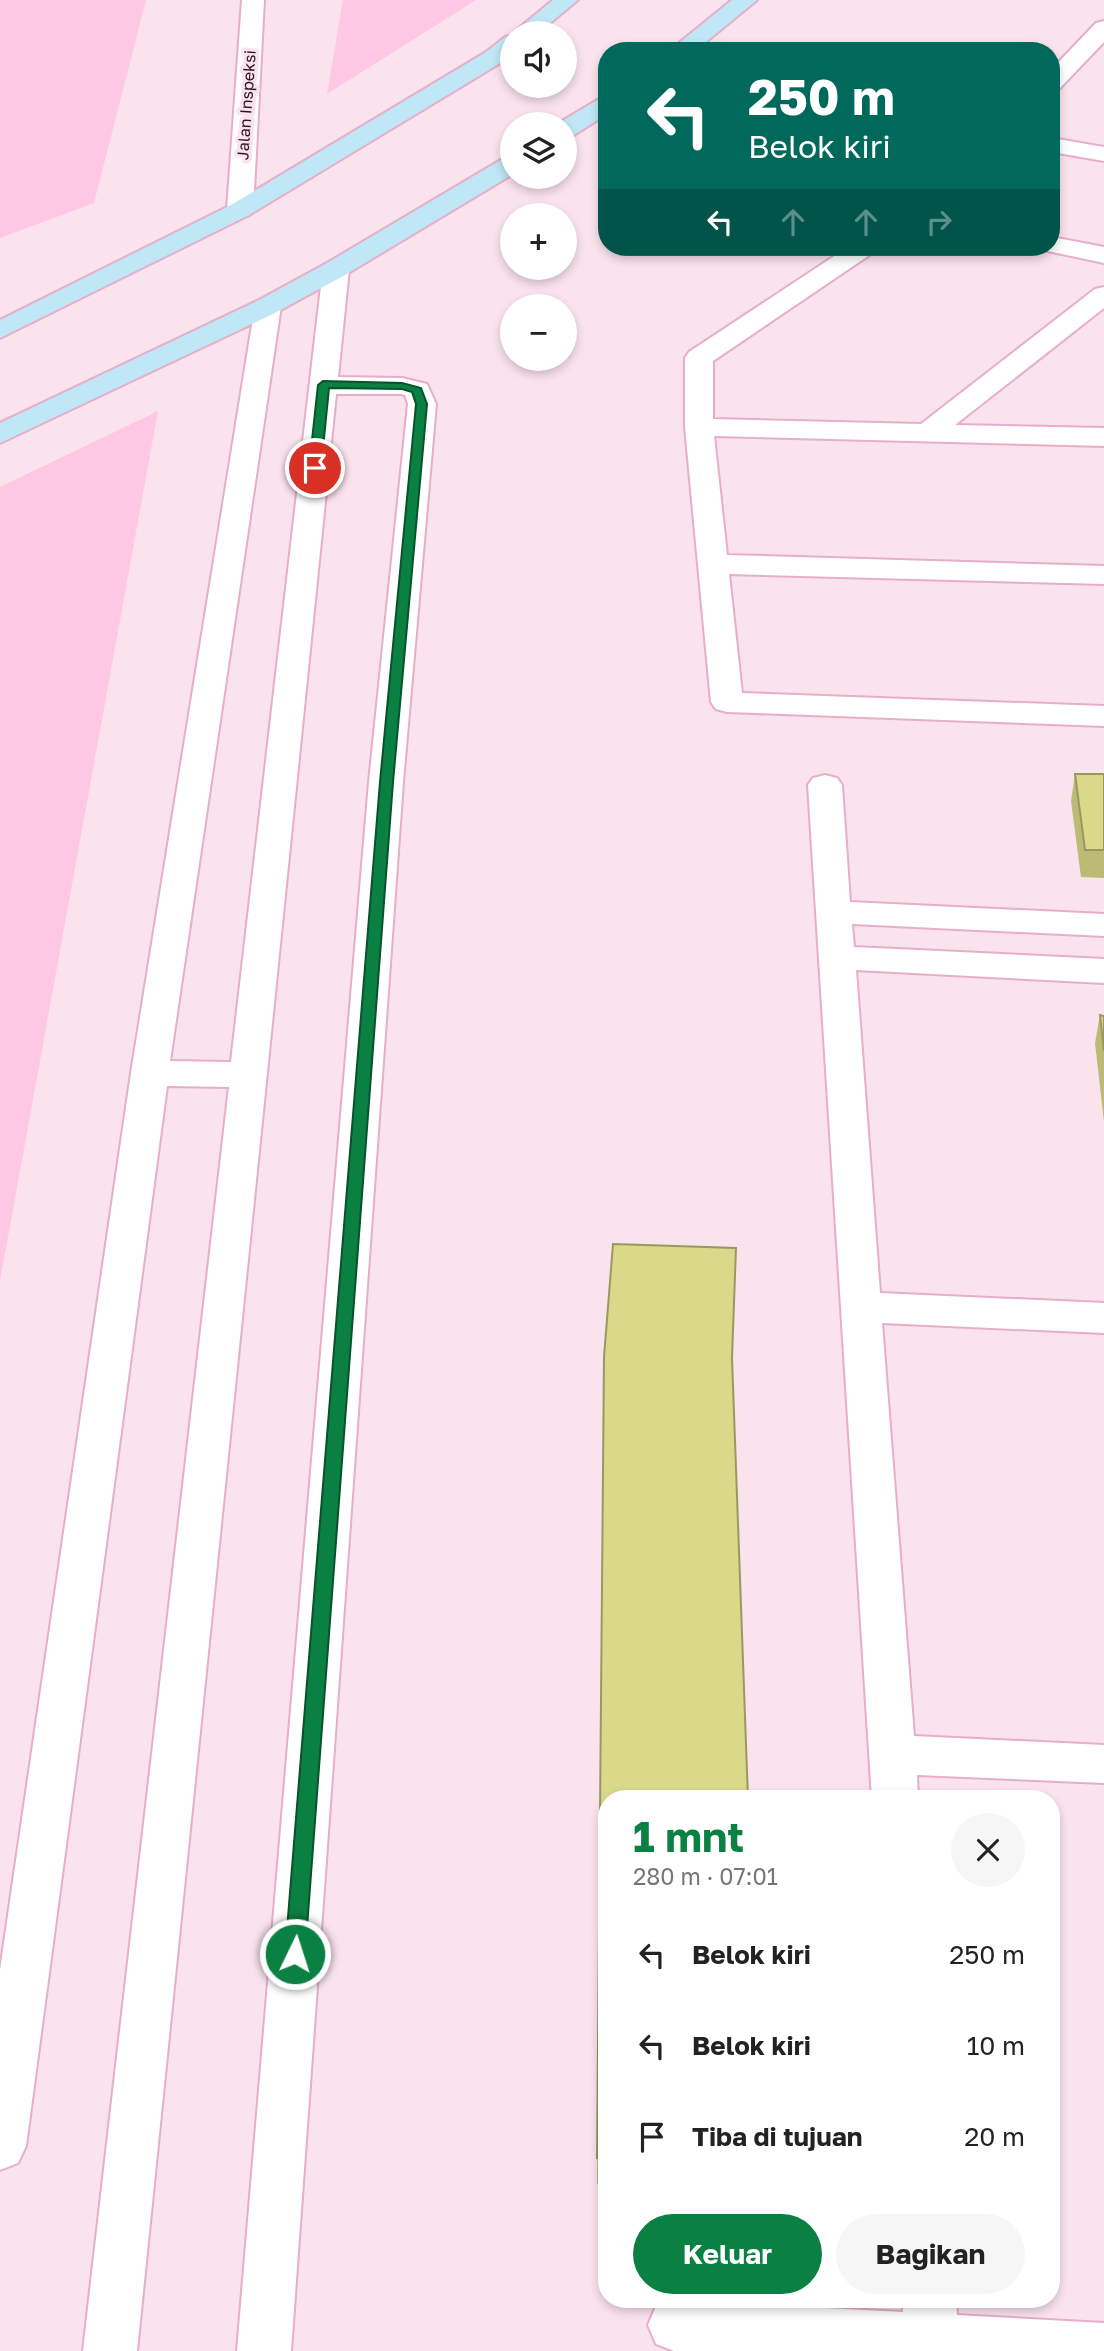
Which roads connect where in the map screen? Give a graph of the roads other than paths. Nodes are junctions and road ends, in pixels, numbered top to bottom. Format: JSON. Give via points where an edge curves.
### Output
{"nodes":[{"id":1,"x":253,"y":0,"type":"edge"},
{"id":2,"x":567,"y":0,"type":"edge"},
{"id":3,"x":746,"y":0,"type":"edge"},
{"id":4,"x":540,"y":21,"type":"edge"},
{"id":5,"x":1104,"y":28,"type":"edge"},
{"id":6,"x":692,"y":42,"type":"edge"},
{"id":7,"x":500,"y":52,"type":"edge"},
{"id":8,"x":1073,"y":61,"type":"junction"},
{"id":9,"x":1104,"y":66,"type":"edge"},
{"id":10,"x":1060,"y":75,"type":"edge"},
{"id":11,"x":598,"y":110,"type":"edge"},
{"id":12,"x":577,"y":123,"type":"edge"},
{"id":13,"x":1060,"y":146,"type":"edge"},
{"id":14,"x":1104,"y":154,"type":"edge"},
{"id":15,"x":500,"y":171,"type":"edge"},
{"id":16,"x":240,"y":210,"type":"junction"},
{"id":17,"x":1060,"y":247,"type":"edge"},
{"id":18,"x":1104,"y":255,"type":"edge"},
{"id":19,"x":851,"y":256,"type":"edge"},
{"id":20,"x":336,"y":269,"type":"junction"},
{"id":21,"x":1104,"y":295,"type":"edge"},
{"id":22,"x":268,"y":306,"type":"junction"},
{"id":23,"x":0,"y":330,"type":"edge"},
{"id":24,"x":323,"y":385,"type":"junction"},
{"id":25,"x":699,"y":427,"type":"junction"},
{"id":26,"x":928,"y":432,"type":"junction"},
{"id":27,"x":0,"y":434,"type":"edge"},
{"id":28,"x":1104,"y":437,"type":"edge"},
{"id":29,"x":711,"y":564,"type":"junction"},
{"id":30,"x":1104,"y":575,"type":"edge"},
{"id":31,"x":1104,"y":716,"type":"edge"},
{"id":32,"x":825,"y":785,"type":"dead end"},
{"id":33,"x":834,"y":912,"type":"junction"},
{"id":34,"x":1104,"y":925,"type":"edge"},
{"id":35,"x":837,"y":958,"type":"junction"},
{"id":36,"x":1104,"y":971,"type":"edge"},
{"id":37,"x":150,"y":1073,"type":"junction"},
{"id":38,"x":250,"y":1075,"type":"junction"},
{"id":39,"x":862,"y":1307,"type":"junction"},
{"id":40,"x":1104,"y":1318,"type":"edge"},
{"id":41,"x":892,"y":1754,"type":"junction"},
{"id":42,"x":1104,"y":1764,"type":"edge"},
{"id":43,"x":894,"y":1790,"type":"edge"},
{"id":44,"x":0,"y":2146,"type":"edge"},
{"id":45,"x":931,"y":2319,"type":"edge"},
{"id":46,"x":675,"y":2325,"type":"dead end"},
{"id":47,"x":1104,"y":2350,"type":"edge"},
{"id":48,"x":110,"y":2351,"type":"edge"},
{"id":49,"x":264,"y":2351,"type":"edge"}],
"edges":[{"from":1,"to":16,"type":"street","name":"Jalan Inspeksi"},
{"from":2,"to":4,"type":"street"},
{"from":3,"to":6,"type":"street"},
{"from":5,"to":8,"type":"street"},
{"from":7,"to":16,"type":"street"},
{"from":8,"to":9,"type":"street"},
{"from":8,"to":10,"type":"street"},
{"from":11,"to":12,"type":"street"},
{"from":13,"to":14,"type":"street"},
{"from":15,"to":20,"type":"street"},
{"from":16,"to":23,"type":"street"},
{"from":17,"to":18,"type":"street"},
{"from":19,"to":25,"type":"street","via":[[698,358]]},
{"from":20,"to":22,"type":"street"},
{"from":20,"to":24,"type":"street"},
{"from":21,"to":26,"type":"street"},
{"from":22,"to":27,"type":"street"},
{"from":22,"to":37,"type":"street"},
{"from":24,"to":38,"type":"street"},
{"from":24,"to":49,"type":"street","via":[[402,386],[417,390],[422,404],[386,782]]},
{"from":25,"to":26,"type":"street"},
{"from":25,"to":29,"type":"street"},
{"from":26,"to":28,"type":"street"},
{"from":29,"to":30,"type":"street"},
{"from":29,"to":31,"type":"street","via":[[727,702]]},
{"from":32,"to":33,"type":"street"},
{"from":33,"to":34,"type":"street"},
{"from":33,"to":35,"type":"street"},
{"from":35,"to":36,"type":"street"},
{"from":35,"to":39,"type":"street"},
{"from":37,"to":38,"type":"street"},
{"from":37,"to":44,"type":"street"},
{"from":38,"to":48,"type":"street"},
{"from":39,"to":40,"type":"street"},
{"from":39,"to":41,"type":"street"},
{"from":41,"to":42,"type":"street"},
{"from":41,"to":43,"type":"street"},
{"from":45,"to":46,"type":"street"},
{"from":45,"to":47,"type":"street"}]}
